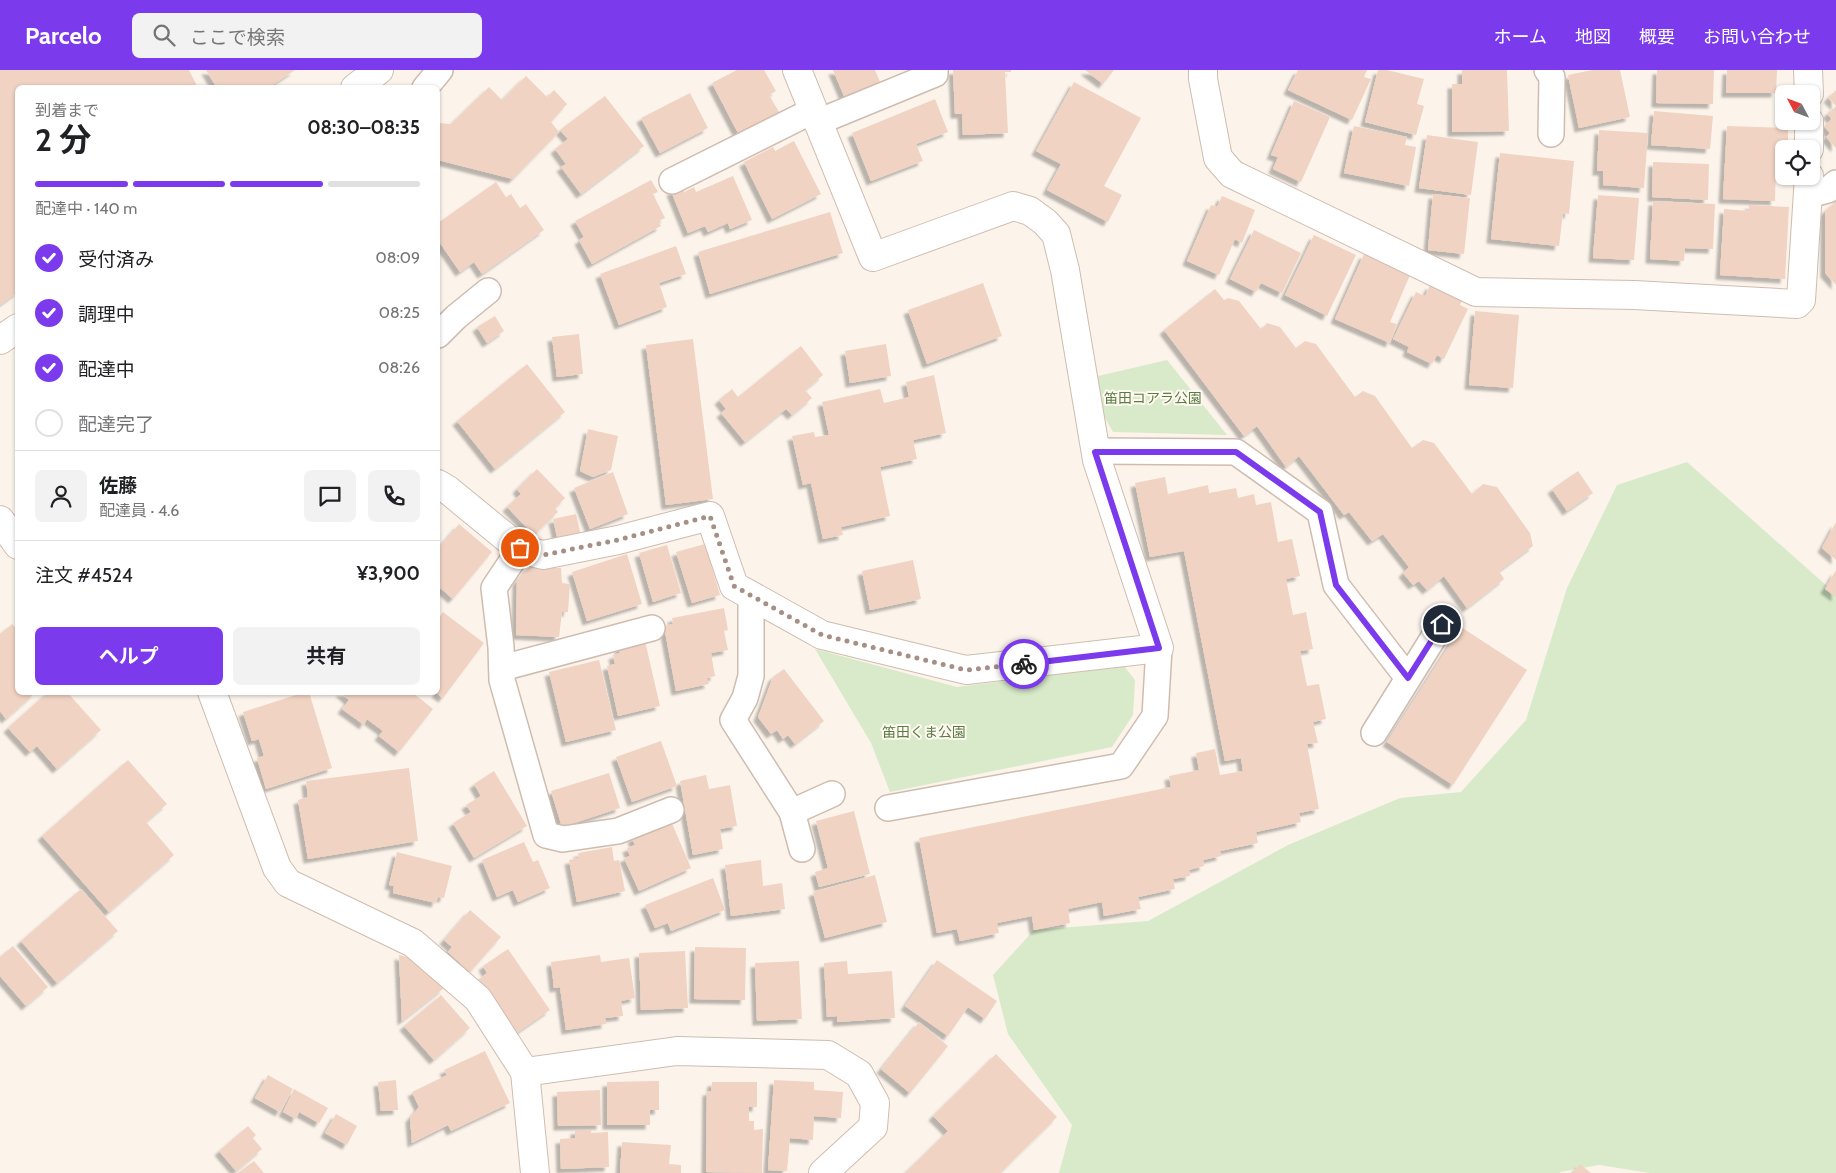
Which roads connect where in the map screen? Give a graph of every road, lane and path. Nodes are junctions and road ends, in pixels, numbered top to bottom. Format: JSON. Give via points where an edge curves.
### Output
{"nodes":[{"id":1,"x":380,"y":70,"type":"edge"},
{"id":2,"x":440,"y":70,"type":"edge"},
{"id":3,"x":797,"y":70,"type":"edge"},
{"id":4,"x":935,"y":70,"type":"edge"},
{"id":5,"x":1203,"y":70,"type":"edge"},
{"id":6,"x":1547,"y":70,"type":"edge"},
{"id":7,"x":1808,"y":70,"type":"edge"},
{"id":8,"x":359,"y":85,"type":"edge"},
{"id":9,"x":428,"y":85,"type":"edge"},
{"id":10,"x":1809,"y":85,"type":"edge"},
{"id":11,"x":816,"y":116,"type":"junction"},
{"id":12,"x":1551,"y":134,"type":"dead end"},
{"id":13,"x":672,"y":181,"type":"dead end"},
{"id":14,"x":1836,"y":183,"type":"edge"},
{"id":15,"x":1809,"y":186,"type":"edge"},
{"id":16,"x":488,"y":291,"type":"dead end"},
{"id":17,"x":15,"y":330,"type":"edge"},
{"id":18,"x":440,"y":333,"type":"edge"},
{"id":19,"x":0,"y":340,"type":"edge"},
{"id":20,"x":1095,"y":452,"type":"junction"},
{"id":21,"x":440,"y":485,"type":"edge"},
{"id":22,"x":0,"y":520,"type":"edge"},
{"id":23,"x":15,"y":541,"type":"edge"},
{"id":24,"x":520,"y":548,"type":"junction"},
{"id":25,"x":751,"y":596,"type":"junction"},
{"id":26,"x":1442,"y":624,"type":"dead end"},
{"id":27,"x":652,"y":628,"type":"dead end"},
{"id":28,"x":1159,"y":648,"type":"junction"},
{"id":29,"x":502,"y":668,"type":"junction"},
{"id":30,"x":1408,"y":678,"type":"junction"},
{"id":31,"x":213,"y":695,"type":"edge"},
{"id":32,"x":1374,"y":733,"type":"dead end"},
{"id":33,"x":832,"y":794,"type":"dead end"},
{"id":34,"x":888,"y":808,"type":"dead end"},
{"id":35,"x":671,"y":810,"type":"dead end"},
{"id":36,"x":792,"y":812,"type":"junction"},
{"id":37,"x":802,"y":849,"type":"dead end"},
{"id":38,"x":525,"y":1072,"type":"junction"},
{"id":39,"x":535,"y":1173,"type":"edge"},
{"id":40,"x":822,"y":1173,"type":"edge"}],
"edges":[{"from":1,"to":8,"type":"street"},
{"from":2,"to":9,"type":"lane"},
{"from":3,"to":11,"type":"street"},
{"from":4,"to":11,"type":"lane","via":[[935,74]]},
{"from":5,"to":15,"type":"street","via":[[1218,158],[1232,174],[1476,292],[1797,304],[1801,300]]},
{"from":6,"to":12,"type":"lane","via":[[1552,77]]},
{"from":7,"to":10,"type":"street"},
{"from":11,"to":13,"type":"lane"},
{"from":11,"to":20,"type":"street","via":[[873,257],[1013,206],[1030,211],[1056,234],[1065,270]]},
{"from":14,"to":15,"type":"lane","via":[[1828,190]]},
{"from":16,"to":18,"type":"lane"},
{"from":17,"to":19,"type":"street"},
{"from":20,"to":28,"type":"street"},
{"from":20,"to":30,"type":"lane","via":[[1236,452],[1320,512],[1336,585]]},
{"from":21,"to":24,"type":"street"},
{"from":22,"to":23,"type":"street"},
{"from":24,"to":25,"type":"street","via":[[543,555],[710,516],[734,586]]},
{"from":24,"to":29,"type":"lane","via":[[494,588]]},
{"from":25,"to":28,"type":"street","via":[[822,635],[966,670]]},
{"from":25,"to":36,"type":"lane","via":[[751,676],[733,720]]},
{"from":26,"to":30,"type":"lane"},
{"from":27,"to":29,"type":"lane"},
{"from":28,"to":34,"type":"lane","via":[[1154,716],[1121,766]]},
{"from":29,"to":35,"type":"lane","via":[[502,680],[546,835],[563,839],[618,831]]},
{"from":30,"to":32,"type":"lane"},
{"from":31,"to":38,"type":"street","via":[[277,868],[288,883],[413,943],[478,999]]},
{"from":33,"to":36,"type":"lane"},
{"from":36,"to":37,"type":"lane"},
{"from":38,"to":39,"type":"street"},
{"from":38,"to":40,"type":"street","via":[[677,1051],[828,1055],[859,1074],[875,1103],[873,1127]]}]}
